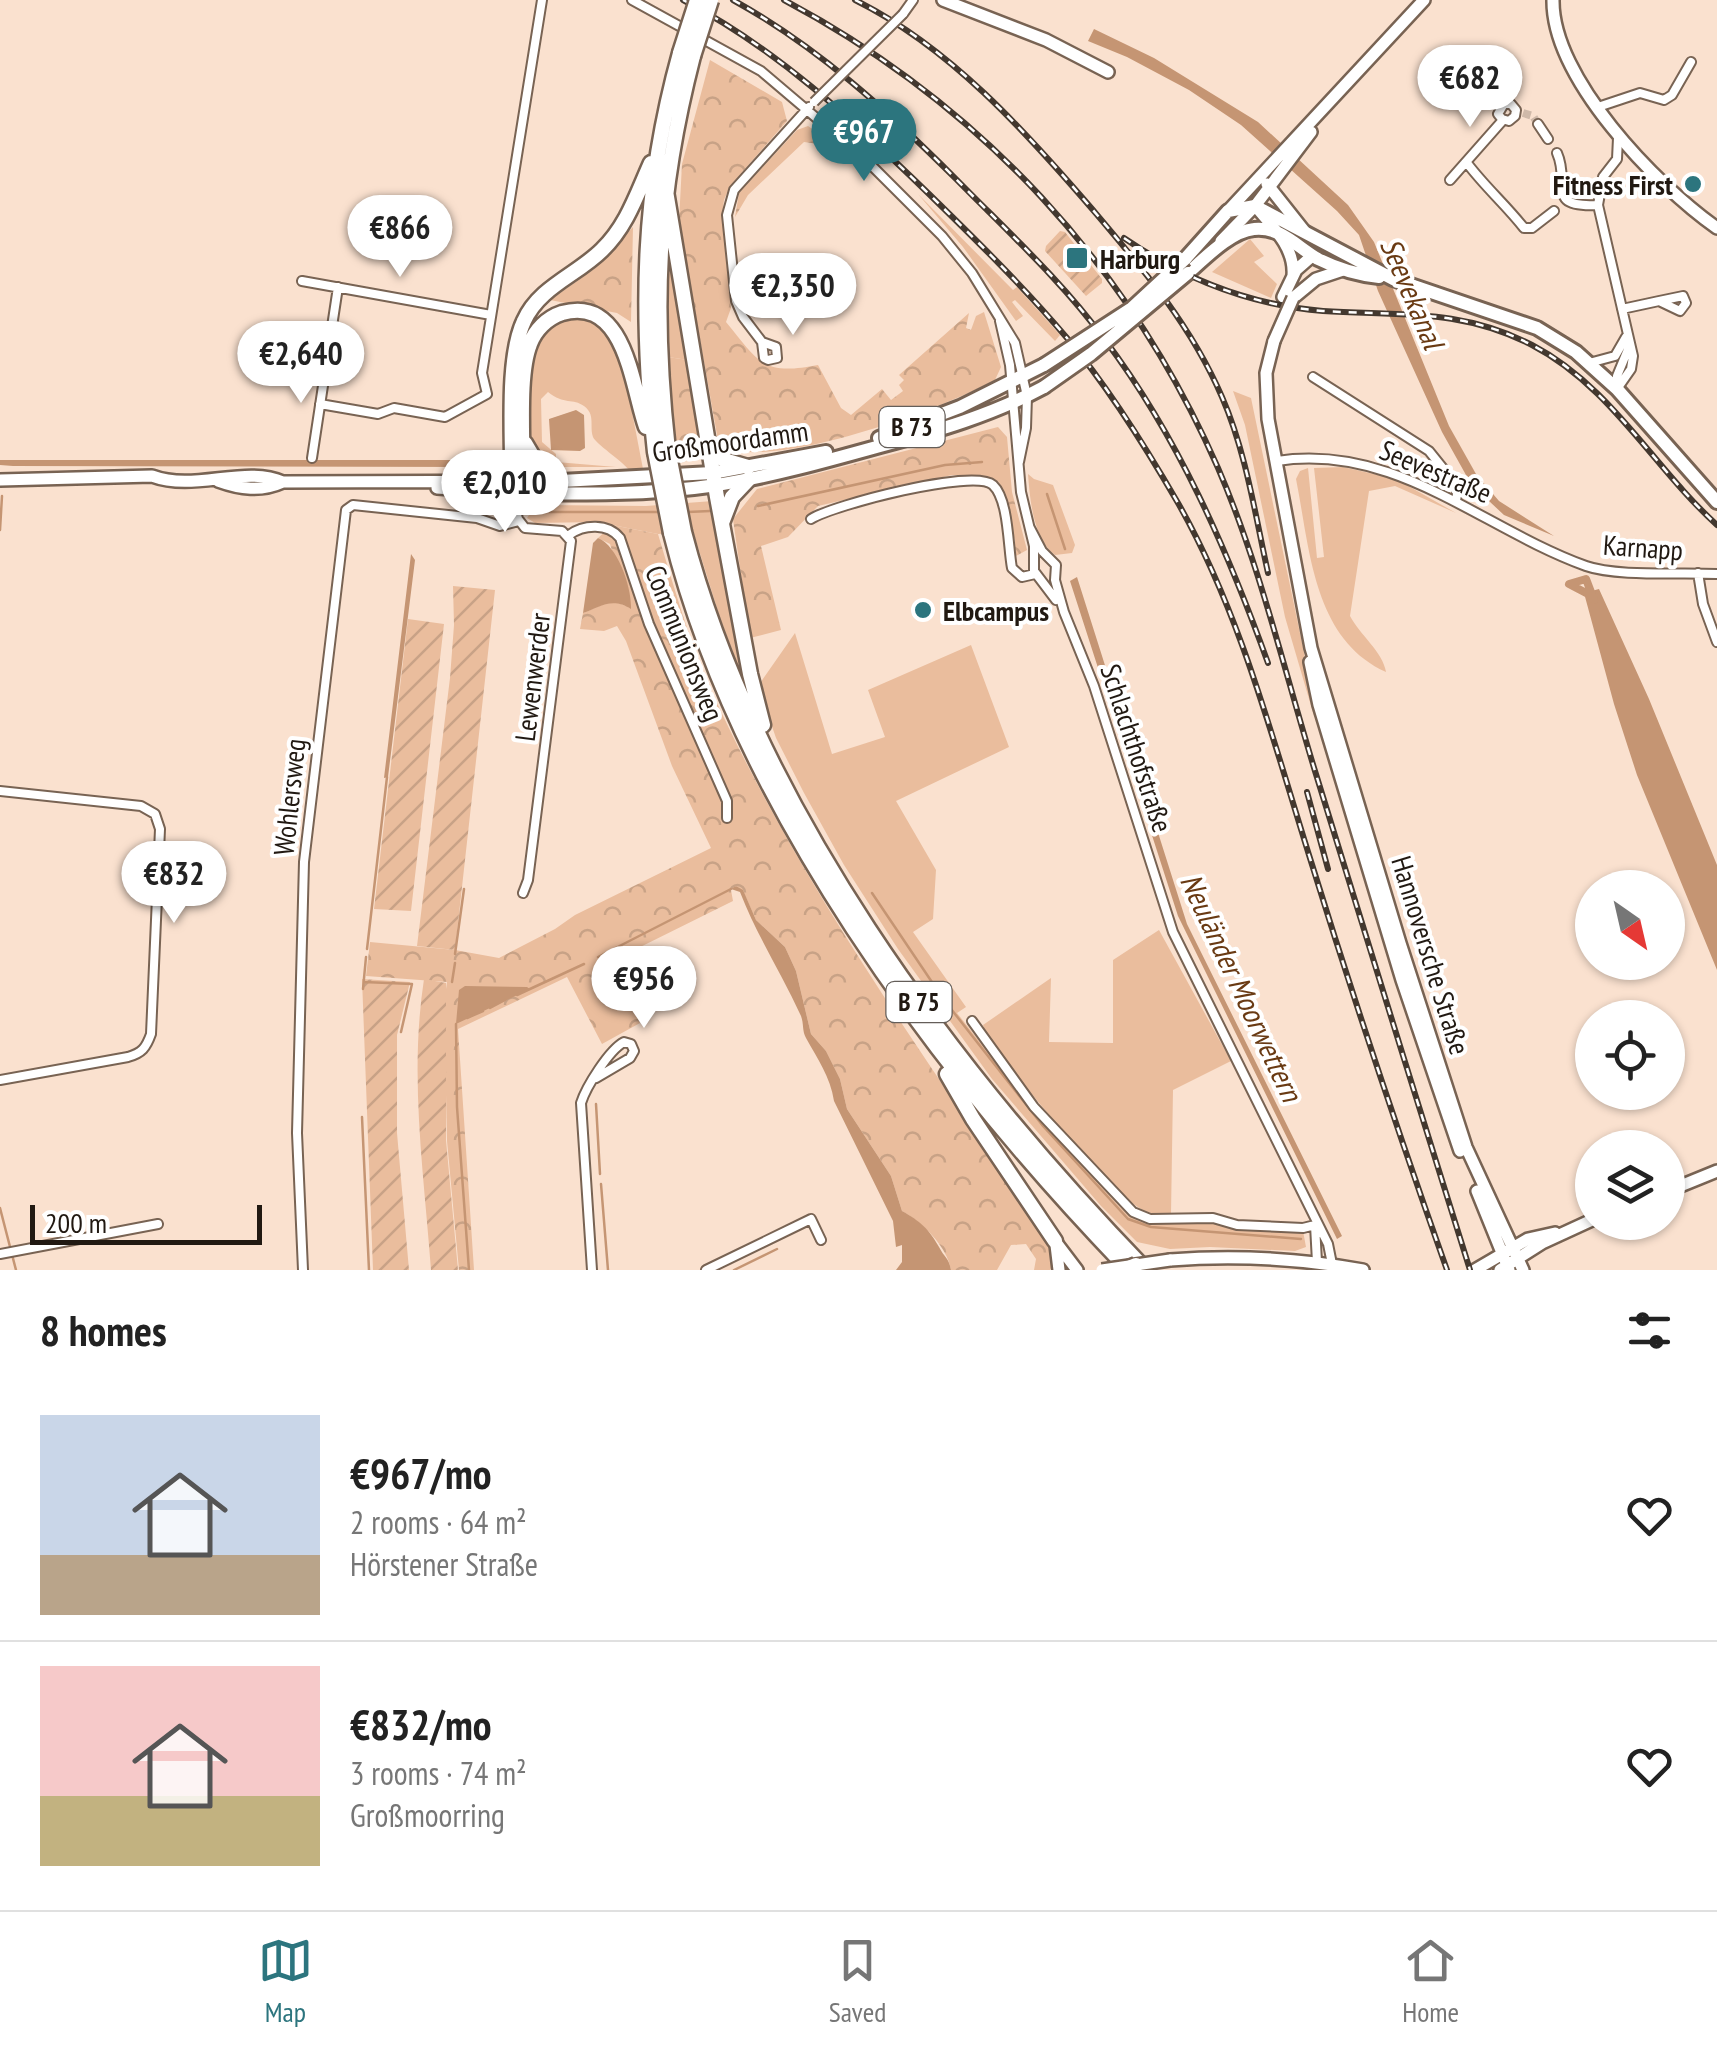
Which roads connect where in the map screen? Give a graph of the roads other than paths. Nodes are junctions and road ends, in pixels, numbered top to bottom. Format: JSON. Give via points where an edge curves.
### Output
{"nodes":[{"id":1,"x":542,"y":0,"type":"edge"},
{"id":2,"x":632,"y":0,"type":"edge"},
{"id":3,"x":697,"y":0,"type":"edge"},
{"id":4,"x":711,"y":0,"type":"edge"},
{"id":5,"x":913,"y":0,"type":"edge"},
{"id":6,"x":943,"y":0,"type":"edge"},
{"id":7,"x":1424,"y":0,"type":"edge"},
{"id":8,"x":1553,"y":0,"type":"edge"},
{"id":9,"x":686,"y":54,"type":"junction"},
{"id":10,"x":1691,"y":62,"type":"dead end"},
{"id":11,"x":1108,"y":72,"type":"dead end"},
{"id":12,"x":1502,"y":93,"type":"dead end"},
{"id":13,"x":1504,"y":104,"type":"junction"},
{"id":14,"x":810,"y":106,"type":"junction"},
{"id":15,"x":1598,"y":107,"type":"junction"},
{"id":16,"x":1503,"y":120,"type":"junction"},
{"id":17,"x":1538,"y":124,"type":"tunnel mouth"},
{"id":18,"x":1618,"y":133,"type":"junction"},
{"id":19,"x":1548,"y":138,"type":"dead end"},
{"id":20,"x":659,"y":144,"type":"junction"},
{"id":21,"x":1557,"y":153,"type":"dead end"},
{"id":22,"x":1639,"y":158,"type":"junction"},
{"id":23,"x":1617,"y":159,"type":"junction"},
{"id":24,"x":1466,"y":162,"type":"junction"},
{"id":25,"x":1450,"y":180,"type":"dead end"},
{"id":26,"x":1266,"y":181,"type":"junction"},
{"id":27,"x":666,"y":184,"type":"junction"},
{"id":28,"x":1248,"y":191,"type":"junction"},
{"id":29,"x":1598,"y":205,"type":"junction"},
{"id":30,"x":1255,"y":206,"type":"junction"},
{"id":31,"x":1560,"y":206,"type":"junction"},
{"id":32,"x":1228,"y":211,"type":"junction"},
{"id":33,"x":1717,"y":228,"type":"edge"},
{"id":34,"x":1277,"y":231,"type":"junction"},
{"id":35,"x":1306,"y":232,"type":"junction"},
{"id":36,"x":1328,"y":246,"type":"junction"},
{"id":37,"x":1312,"y":256,"type":"junction"},
{"id":38,"x":1191,"y":262,"type":"junction"},
{"id":39,"x":1343,"y":270,"type":"junction"},
{"id":40,"x":1369,"y":271,"type":"junction"},
{"id":41,"x":1294,"y":275,"type":"junction"},
{"id":42,"x":302,"y":281,"type":"dead end"},
{"id":43,"x":338,"y":287,"type":"junction"},
{"id":44,"x":1288,"y":298,"type":"junction"},
{"id":45,"x":1659,"y":300,"type":"dead end"},
{"id":46,"x":1622,"y":309,"type":"junction"},
{"id":47,"x":998,"y":313,"type":"junction"},
{"id":48,"x":491,"y":315,"type":"junction"},
{"id":49,"x":1628,"y":338,"type":"junction"},
{"id":50,"x":762,"y":342,"type":"dead end"},
{"id":51,"x":1588,"y":363,"type":"junction"},
{"id":52,"x":1312,"y":377,"type":"dead end"},
{"id":53,"x":1018,"y":379,"type":"junction"},
{"id":54,"x":1617,"y":389,"type":"junction"},
{"id":55,"x":1020,"y":400,"type":"junction"},
{"id":56,"x":320,"y":404,"type":"junction"},
{"id":57,"x":524,"y":442,"type":"junction"},
{"id":58,"x":708,"y":446,"type":"junction"},
{"id":59,"x":661,"y":451,"type":"junction"},
{"id":60,"x":312,"y":458,"type":"dead end"},
{"id":61,"x":1277,"y":461,"type":"junction"},
{"id":62,"x":1018,"y":462,"type":"junction"},
{"id":63,"x":749,"y":473,"type":"junction"},
{"id":64,"x":714,"y":479,"type":"junction"},
{"id":65,"x":0,"y":480,"type":"edge"},
{"id":66,"x":218,"y":481,"type":"junction"},
{"id":67,"x":561,"y":481,"type":"junction"},
{"id":68,"x":283,"y":482,"type":"junction"},
{"id":69,"x":517,"y":491,"type":"junction"},
{"id":70,"x":1456,"y":501,"type":"junction"},
{"id":71,"x":1717,"y":502,"type":"edge"},
{"id":72,"x":811,"y":519,"type":"dead end"},
{"id":73,"x":519,"y":521,"type":"junction"},
{"id":74,"x":722,"y":524,"type":"junction"},
{"id":75,"x":1030,"y":528,"type":"junction"},
{"id":76,"x":677,"y":532,"type":"junction"},
{"id":77,"x":568,"y":535,"type":"junction"},
{"id":78,"x":1569,"y":557,"type":"joint"},
{"id":79,"x":1050,"y":559,"type":"junction"},
{"id":80,"x":1036,"y":563,"type":"junction"},
{"id":81,"x":1698,"y":573,"type":"junction"},
{"id":82,"x":1035,"y":574,"type":"junction"},
{"id":83,"x":1717,"y":574,"type":"edge"},
{"id":84,"x":1055,"y":576,"type":"junction"},
{"id":85,"x":1044,"y":581,"type":"junction"},
{"id":86,"x":1064,"y":612,"type":"junction"},
{"id":87,"x":1717,"y":642,"type":"edge"},
{"id":88,"x":776,"y":767,"type":"junction"},
{"id":89,"x":0,"y":791,"type":"edge"},
{"id":90,"x":727,"y":818,"type":"dead end"},
{"id":91,"x":523,"y":893,"type":"dead end"},
{"id":92,"x":972,"y":1020,"type":"dead end"},
{"id":93,"x":917,"y":1021,"type":"junction"},
{"id":94,"x":596,"y":1078,"type":"junction"},
{"id":95,"x":0,"y":1080,"type":"edge"},
{"id":96,"x":1717,"y":1171,"type":"edge"},
{"id":97,"x":1685,"y":1183,"type":"edge"},
{"id":98,"x":158,"y":1224,"type":"dead end"},
{"id":99,"x":1315,"y":1225,"type":"junction"},
{"id":100,"x":1575,"y":1227,"type":"edge"},
{"id":101,"x":821,"y":1240,"type":"dead end"},
{"id":102,"x":1055,"y":1241,"type":"junction"},
{"id":103,"x":2,"y":1253,"type":"edge"},
{"id":104,"x":1511,"y":1262,"type":"edge"},
{"id":105,"x":1318,"y":1266,"type":"edge"},
{"id":106,"x":1332,"y":1267,"type":"edge"},
{"id":107,"x":1134,"y":1269,"type":"edge"},
{"id":108,"x":303,"y":1270,"type":"edge"},
{"id":109,"x":592,"y":1270,"type":"edge"},
{"id":110,"x":706,"y":1270,"type":"edge"},
{"id":111,"x":1059,"y":1270,"type":"edge"},
{"id":112,"x":1077,"y":1270,"type":"edge"},
{"id":113,"x":1102,"y":1270,"type":"edge"},
{"id":114,"x":1363,"y":1270,"type":"edge"},
{"id":115,"x":1475,"y":1270,"type":"edge"}],
"edges":[{"from":1,"to":48,"type":"street"},
{"from":2,"to":14,"type":"street","via":[[747,61]]},
{"from":3,"to":9,"type":"highway","number":"B 75","bridge":true},
{"from":4,"to":9,"type":"highway","number":"B 75","bridge":true},
{"from":5,"to":14,"type":"street","bridge":true},
{"from":6,"to":11,"type":"main road"},
{"from":7,"to":26,"type":"main road"},
{"from":8,"to":15,"type":"main road","via":[[1564,52]]},
{"from":9,"to":20,"type":"highway","number":"B 75"},
{"from":9,"to":27,"type":"highway","number":"B 75"},
{"from":10,"to":15,"type":"street","via":[[1664,100],[1640,94]]},
{"from":12,"to":13,"type":"street"},
{"from":13,"to":16,"type":"street","via":[[1498,111]]},
{"from":13,"to":16,"type":"street","via":[[1520,113]]},
{"from":14,"to":47,"type":"street","via":[[916,207]]},
{"from":14,"to":50,"type":"street","via":[[734,190],[728,208],[736,301]]},
{"from":15,"to":18,"type":"main road"},
{"from":16,"to":24,"type":"street"},
{"from":17,"to":19,"type":"street"},
{"from":18,"to":22,"type":"main road"},
{"from":18,"to":23,"type":"street"},
{"from":20,"to":59,"type":"highway","number":"B 75","via":[[644,292],[647,376]]},
{"from":20,"to":69,"type":"highway","number":"B 75","via":[[614,237],[544,293],[521,327],[515,361]]},
{"from":21,"to":31,"type":"street"},
{"from":22,"to":23,"type":"street"},
{"from":22,"to":33,"type":"main road"},
{"from":23,"to":29,"type":"street","via":[[1603,177]]},
{"from":24,"to":25,"type":"street"},
{"from":24,"to":31,"type":"street","via":[[1524,228]]},
{"from":26,"to":28,"type":"main road"},
{"from":26,"to":30,"type":"main road"},
{"from":26,"to":35,"type":"main road"},
{"from":27,"to":58,"type":"highway","number":"B 75"},
{"from":27,"to":59,"type":"highway","number":"B 75","via":[[657,295]]},
{"from":28,"to":30,"type":"main road"},
{"from":28,"to":32,"type":"main road"},
{"from":29,"to":31,"type":"street"},
{"from":29,"to":46,"type":"street"},
{"from":30,"to":32,"type":"main road"},
{"from":30,"to":34,"type":"main road"},
{"from":30,"to":35,"type":"main road"},
{"from":30,"to":38,"type":"main road"},
{"from":32,"to":38,"type":"main road","number":"B 73"},
{"from":34,"to":37,"type":"main road"},
{"from":34,"to":38,"type":"main road","number":"B 73","via":[[1254,228]]},
{"from":34,"to":41,"type":"main road"},
{"from":35,"to":36,"type":"main road"},
{"from":35,"to":37,"type":"main road"},
{"from":36,"to":37,"type":"main road"},
{"from":36,"to":40,"type":"main road"},
{"from":37,"to":39,"type":"main road"},
{"from":37,"to":41,"type":"main road","name":"Hannoversche Straße"},
{"from":37,"to":44,"type":"main road"},
{"from":38,"to":53,"type":"main road","number":"B 73","bridge":true,"via":[[1122,315]]},
{"from":38,"to":55,"type":"main road","number":"B 73","bridge":true,"via":[[1092,354]]},
{"from":39,"to":40,"type":"main road"},
{"from":39,"to":44,"type":"main road"},
{"from":40,"to":51,"type":"main road","via":[[1518,320]]},
{"from":41,"to":44,"type":"main road","name":"Hannoversche Straße"},
{"from":42,"to":43,"type":"street"},
{"from":43,"to":48,"type":"street"},
{"from":43,"to":56,"type":"street"},
{"from":44,"to":61,"type":"main road","name":"Hannoversche Straße","bridge":true,"via":[[1266,384]]},
{"from":45,"to":46,"type":"street"},
{"from":46,"to":49,"type":"street"},
{"from":47,"to":53,"type":"street"},
{"from":47,"to":53,"type":"street","via":[[1016,343]]},
{"from":48,"to":56,"type":"street","via":[[482,373],[487,394],[445,416]]},
{"from":49,"to":51,"type":"street","via":[[1615,356]]},
{"from":49,"to":54,"type":"street"},
{"from":51,"to":54,"type":"main road"},
{"from":52,"to":70,"type":"street","via":[[1429,451],[1458,487]]},
{"from":53,"to":55,"type":"street","name":"Schlachthofstraße"},
{"from":53,"to":55,"type":"street","name":"Schlachthofstraße"},
{"from":53,"to":63,"type":"main road","name":"Großmoordamm","number":"B 73","via":[[889,435]]},
{"from":54,"to":71,"type":"main road"},
{"from":55,"to":62,"type":"street","name":"Schlachthofstraße"},
{"from":55,"to":62,"type":"street","name":"Schlachthofstraße","via":[[1026,428]]},
{"from":55,"to":63,"type":"main road","name":"Großmoordamm","number":"B 73","via":[[922,435]]},
{"from":56,"to":60,"type":"street"},
{"from":57,"to":59,"type":"highway","number":"B 75","via":[[530,343],[552,317],[579,312],[604,322],[622,344],[636,398]]},
{"from":57,"to":67,"type":"highway","via":[[538,465]]},
{"from":57,"to":69,"type":"highway","number":"B 75"},
{"from":58,"to":63,"type":"highway"},
{"from":58,"to":64,"type":"highway","number":"B 75"},
{"from":59,"to":76,"type":"highway","number":"B 75","bridge":true},
{"from":61,"to":70,"type":"street","name":"Seevestraße","via":[[1354,462]]},
{"from":61,"to":104,"type":"main road","name":"Hannoversche Straße","via":[[1311,648],[1466,1147]]},
{"from":62,"to":75,"type":"street","name":"Schlachthofstraße"},
{"from":63,"to":64,"type":"main road","name":"Großmoordamm","number":"B 73"},
{"from":63,"to":74,"type":"highway"},
{"from":64,"to":67,"type":"main road","name":"Großmoordamm","number":"B 73"},
{"from":64,"to":69,"type":"main road","name":"Großmoordamm","number":"B 73","via":[[614,493]]},
{"from":64,"to":74,"type":"highway","number":"B 75"},
{"from":65,"to":66,"type":"main road","name":"Großmoordamm"},
{"from":66,"to":68,"type":"main road","name":"Großmoordamm"},
{"from":66,"to":68,"type":"main road","name":"Großmoordamm","via":[[238,488]]},
{"from":67,"to":69,"type":"main road","name":"Großmoordamm"},
{"from":68,"to":69,"type":"main road","name":"Großmoordamm"},
{"from":69,"to":73,"type":"street"},
{"from":70,"to":78,"type":"street","name":"Seevestraße"},
{"from":72,"to":82,"type":"street","via":[[839,505],[928,486],[988,482],[1003,509],[1012,568],[1022,576]]},
{"from":73,"to":77,"type":"street","via":[[528,529]]},
{"from":73,"to":108,"type":"street","name":"Wohlersweg","via":[[500,526],[454,516],[346,510],[304,862],[297,1133]]},
{"from":74,"to":88,"type":"highway","number":"B 75","via":[[750,674]]},
{"from":75,"to":79,"type":"street","name":"Schlachthofstraße"},
{"from":75,"to":80,"type":"street","name":"Schlachthofstraße"},
{"from":76,"to":88,"type":"highway","number":"B 75"},
{"from":76,"to":93,"type":"highway","number":"B 75","via":[[696,619],[765,774]]},
{"from":77,"to":90,"type":"street","name":"Communionsweg","via":[[602,527],[620,538],[649,624],[727,801]]},
{"from":77,"to":91,"type":"street","name":"Lewenwerder","via":[[572,544]]},
{"from":78,"to":81,"type":"street","name":"Karnapp","via":[[1600,569]]},
{"from":79,"to":80,"type":"street"},
{"from":79,"to":84,"type":"street","name":"Schlachthofstraße"},
{"from":80,"to":82,"type":"street","name":"Schlachthofstraße"},
{"from":81,"to":83,"type":"street","name":"Karnapp"},
{"from":81,"to":87,"type":"street"},
{"from":82,"to":85,"type":"street","name":"Schlachthofstraße"},
{"from":84,"to":85,"type":"street"},
{"from":84,"to":86,"type":"street","name":"Schlachthofstraße"},
{"from":85,"to":86,"type":"street","name":"Schlachthofstraße"},
{"from":86,"to":99,"type":"street","name":"Schlachthofstraße","via":[[1174,932]]},
{"from":88,"to":107,"type":"highway","number":"B 75","via":[[839,878],[940,1030]]},
{"from":89,"to":95,"type":"street","via":[[145,807],[160,829],[148,1044],[128,1057]]},
{"from":92,"to":99,"type":"street","via":[[1034,1108],[1133,1212],[1150,1219]]},
{"from":93,"to":102,"type":"highway","number":"B 75"},
{"from":93,"to":107,"type":"highway","number":"B 75","via":[[1016,1148]]},
{"from":94,"to":94,"type":"street","via":[[630,1058],[631,1044],[616,1046]]},
{"from":94,"to":109,"type":"street","via":[[584,1092],[580,1114]]},
{"from":96,"to":97,"type":"main road"},
{"from":98,"to":103,"type":"street"},
{"from":99,"to":105,"type":"street","name":"Schlachthofstraße"},
{"from":99,"to":106,"type":"street","name":"Schlachthofstraße"},
{"from":100,"to":104,"type":"main road"},
{"from":101,"to":110,"type":"street","via":[[810,1219]]},
{"from":102,"to":111,"type":"main road","number":"B 75"},
{"from":102,"to":112,"type":"main road","number":"B 75"},
{"from":104,"to":115,"type":"main road"},
{"from":105,"to":106,"type":"main road"},
{"from":105,"to":107,"type":"main road","bridge":true,"via":[[1226,1256]]},
{"from":106,"to":114,"type":"main road"},
{"from":107,"to":113,"type":"main road","bridge":true}]}
